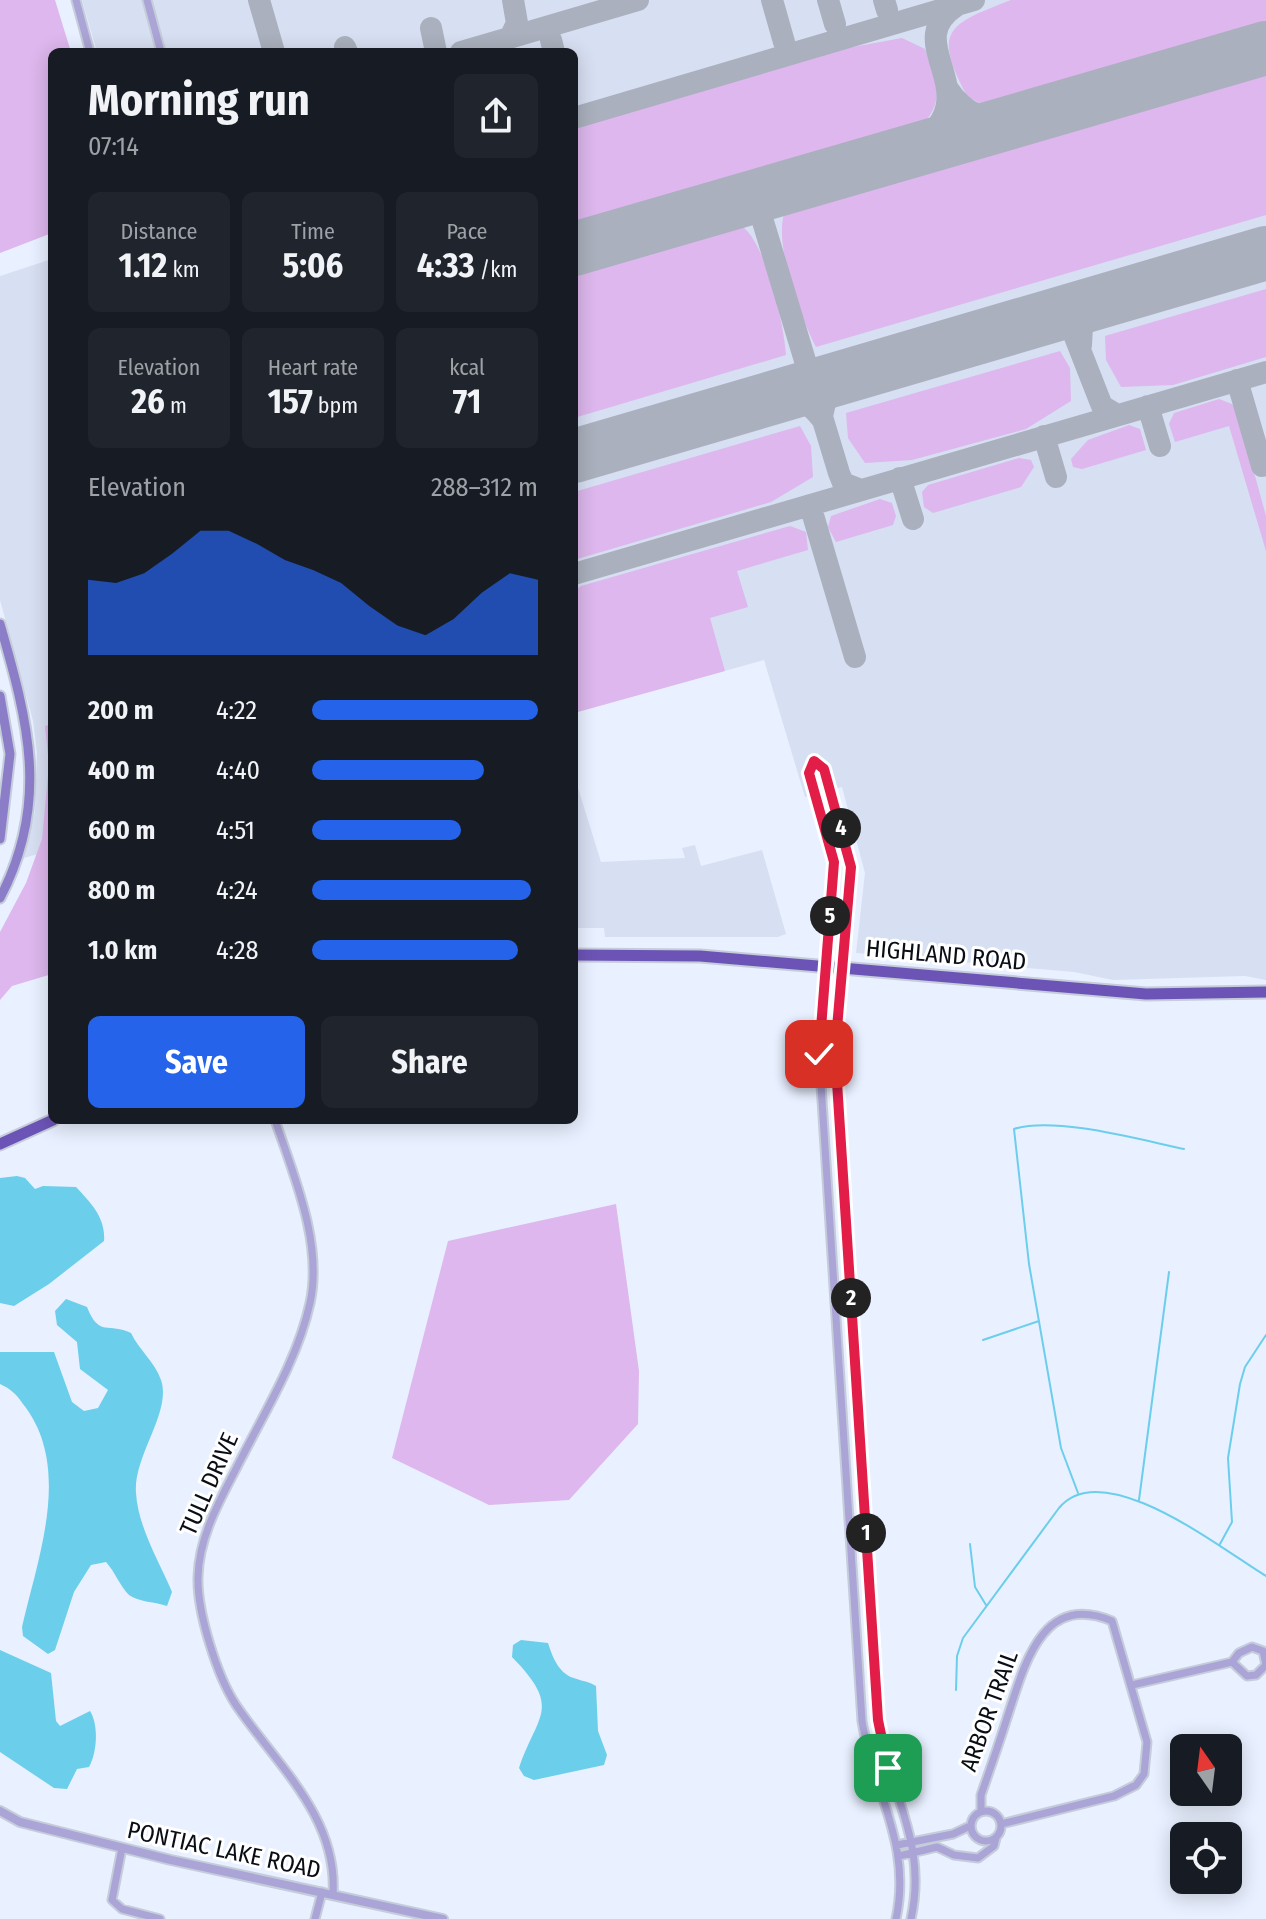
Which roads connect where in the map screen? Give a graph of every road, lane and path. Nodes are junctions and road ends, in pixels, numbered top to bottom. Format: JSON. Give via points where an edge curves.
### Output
{"nodes":[{"id":1,"x":76,"y":0,"type":"edge"},
{"id":2,"x":147,"y":0,"type":"edge"},
{"id":3,"x":89,"y":48,"type":"edge"},
{"id":4,"x":160,"y":48,"type":"edge"},
{"id":5,"x":0,"y":624,"type":"edge"},
{"id":6,"x":0,"y":696,"type":"edge"},
{"id":7,"x":0,"y":839,"type":"edge"},
{"id":8,"x":0,"y":898,"type":"edge"},
{"id":9,"x":578,"y":955,"type":"edge"},
{"id":10,"x":825,"y":967,"type":"junction"},
{"id":11,"x":843,"y":968,"type":"junction"},
{"id":12,"x":1266,"y":992,"type":"edge"},
{"id":13,"x":48,"y":1122,"type":"edge"},
{"id":14,"x":276,"y":1124,"type":"edge"},
{"id":15,"x":0,"y":1144,"type":"edge"},
{"id":16,"x":1232,"y":1662,"type":"junction"},
{"id":17,"x":1132,"y":1685,"type":"junction"},
{"id":18,"x":0,"y":1811,"type":"edge"},
{"id":19,"x":981,"y":1811,"type":"junction"},
{"id":20,"x":1001,"y":1824,"type":"junction"},
{"id":21,"x":970,"y":1826,"type":"junction"},
{"id":22,"x":996,"y":1838,"type":"junction"},
{"id":23,"x":913,"y":1841,"type":"junction"},
{"id":24,"x":897,"y":1845,"type":"junction"},
{"id":25,"x":122,"y":1848,"type":"junction"},
{"id":26,"x":915,"y":1851,"type":"junction"},
{"id":27,"x":899,"y":1856,"type":"junction"},
{"id":28,"x":322,"y":1892,"type":"junction"},
{"id":29,"x":333,"y":1894,"type":"junction"},
{"id":30,"x":160,"y":1919,"type":"edge"},
{"id":31,"x":315,"y":1919,"type":"edge"},
{"id":32,"x":443,"y":1919,"type":"edge"},
{"id":33,"x":896,"y":1919,"type":"edge"},
{"id":34,"x":911,"y":1919,"type":"edge"}],
"edges":[{"from":1,"to":3,"type":"street"},
{"from":2,"to":4,"type":"street"},
{"from":5,"to":8,"type":"main road","via":[[27,724],[31,761],[25,833]]},
{"from":6,"to":7,"type":"main road","via":[[10,754]]},
{"from":9,"to":10,"type":"highway","name":"HIGHLAND ROAD","via":[[700,956]]},
{"from":10,"to":11,"type":"highway","name":"HIGHLAND ROAD"},
{"from":10,"to":11,"type":"street","via":[[834,862],[809,773],[814,761],[824,769],[850,857]]},
{"from":10,"to":24,"type":"street","via":[[820,1063],[862,1721]]},
{"from":11,"to":12,"type":"highway","name":"HIGHLAND ROAD","via":[[1146,994]]},
{"from":11,"to":23,"type":"street","via":[[835,1051],[878,1720]]},
{"from":13,"to":15,"type":"highway"},
{"from":14,"to":29,"type":"street","name":"TULL DRIVE","via":[[306,1224],[310,1303],[272,1400],[203,1537],[198,1580],[225,1684],[322,1826],[332,1854]]},
{"from":16,"to":16,"type":"street","via":[[1247,1676],[1256,1675],[1266,1658],[1252,1647]]},
{"from":16,"to":17,"type":"street"},
{"from":17,"to":19,"type":"street","name":"ARBOR TRAIL","via":[[1112,1621],[1082,1613],[1050,1626],[1016,1687],[981,1795]]},
{"from":17,"to":20,"type":"street","name":"ARBOR TRAIL","via":[[1148,1757],[1136,1785],[1114,1796]]},
{"from":18,"to":25,"type":"street","name":"PONTIAC LAKE ROAD","via":[[20,1822]]},
{"from":19,"to":20,"type":"street","via":[[990,1811]]},
{"from":19,"to":21,"type":"street"},
{"from":20,"to":22,"type":"street"},
{"from":21,"to":22,"type":"street","via":[[976,1838]]},
{"from":21,"to":23,"type":"street"},
{"from":22,"to":26,"type":"street","via":[[978,1858],[937,1847]]},
{"from":23,"to":24,"type":"street"},
{"from":23,"to":26,"type":"street"},
{"from":24,"to":27,"type":"street"},
{"from":25,"to":28,"type":"street","name":"PONTIAC LAKE ROAD"},
{"from":25,"to":30,"type":"street","via":[[112,1900],[122,1909]]},
{"from":26,"to":27,"type":"street"},
{"from":26,"to":34,"type":"street","via":[[918,1886]]},
{"from":27,"to":33,"type":"street","via":[[902,1886]]},
{"from":28,"to":29,"type":"street","name":"PONTIAC LAKE ROAD"},
{"from":28,"to":31,"type":"street"},
{"from":29,"to":32,"type":"street","name":"PONTIAC LAKE ROAD"}]}
